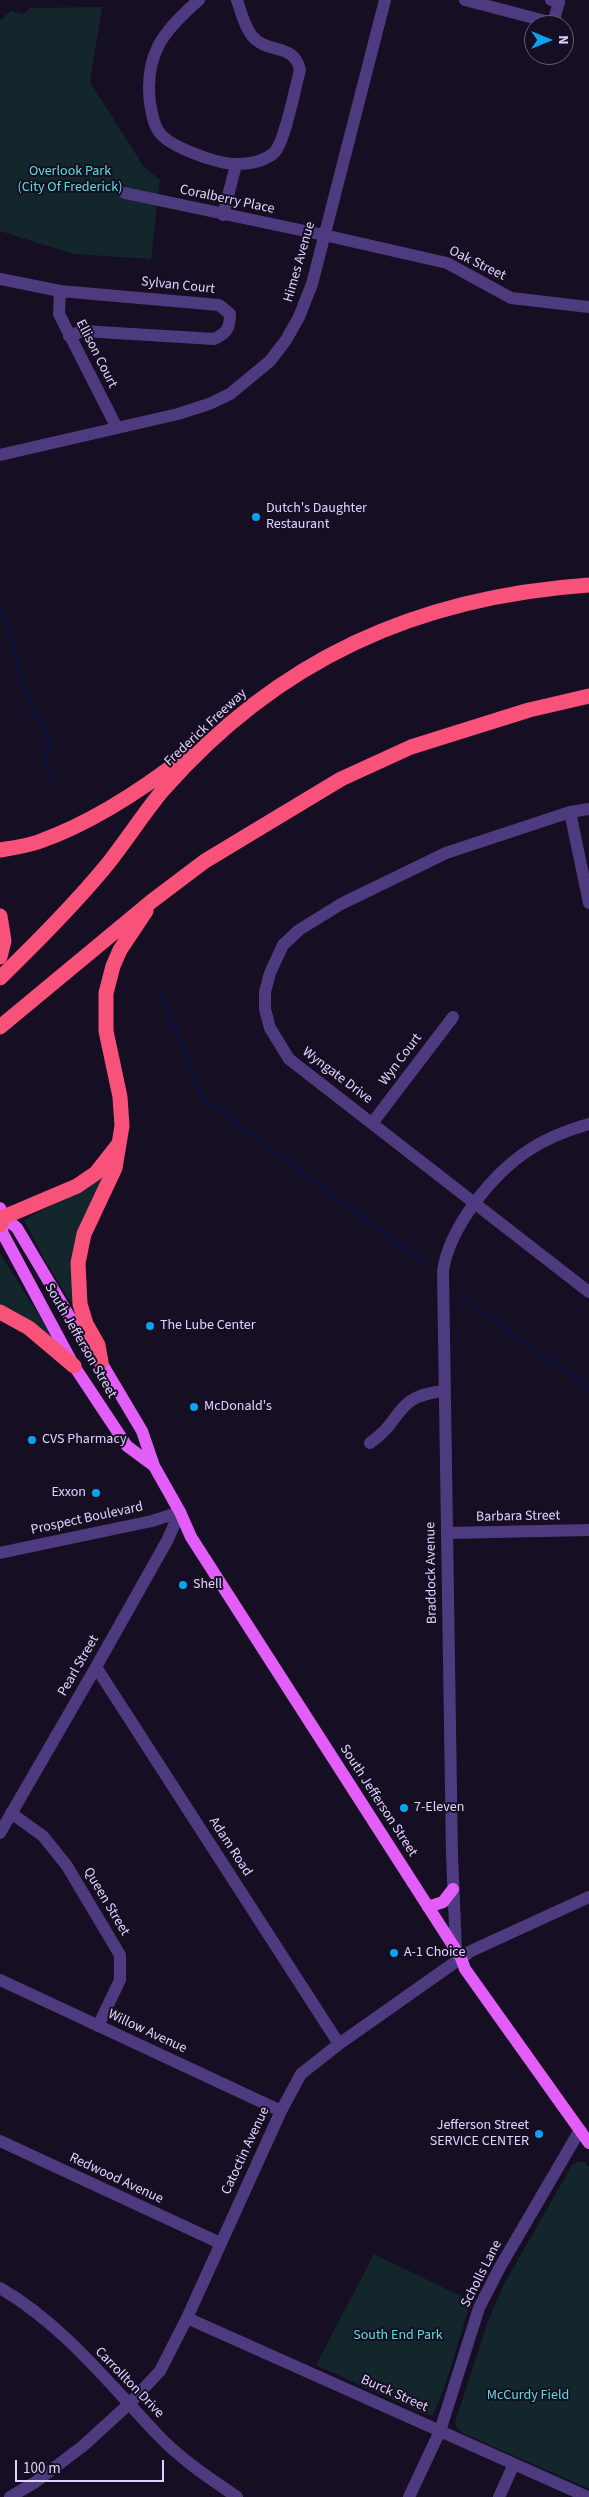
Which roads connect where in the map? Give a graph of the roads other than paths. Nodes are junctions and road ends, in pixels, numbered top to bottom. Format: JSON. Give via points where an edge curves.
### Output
{"nodes":[{"id":1,"x":200,"y":0,"type":"edge"},
{"id":2,"x":237,"y":0,"type":"edge"},
{"id":3,"x":385,"y":0,"type":"edge"},
{"id":4,"x":465,"y":0,"type":"edge"},
{"id":5,"x":551,"y":0,"type":"edge"},
{"id":6,"x":236,"y":165,"type":"junction"},
{"id":7,"x":125,"y":194,"type":"dead end"},
{"id":8,"x":223,"y":215,"type":"junction"},
{"id":9,"x":324,"y":235,"type":"junction"},
{"id":10,"x":0,"y":280,"type":"edge"},
{"id":11,"x":60,"y":291,"type":"junction"},
{"id":12,"x":589,"y":307,"type":"edge"},
{"id":13,"x":70,"y":336,"type":"junction"},
{"id":14,"x":117,"y":428,"type":"junction"},
{"id":15,"x":0,"y":454,"type":"edge"},
{"id":16,"x":589,"y":585,"type":"edge"},
{"id":17,"x":589,"y":696,"type":"edge"},
{"id":18,"x":228,"y":724,"type":"junction"},
{"id":19,"x":589,"y":809,"type":"edge"},
{"id":20,"x":570,"y":812,"type":"junction"},
{"id":21,"x":0,"y":850,"type":"edge"},
{"id":22,"x":152,"y":901,"type":"junction"},
{"id":23,"x":589,"y":903,"type":"edge"},
{"id":24,"x":0,"y":916,"type":"edge"},
{"id":25,"x":0,"y":957,"type":"edge"},
{"id":26,"x":0,"y":978,"type":"edge"},
{"id":27,"x":453,"y":1017,"type":"dead end"},
{"id":28,"x":0,"y":1026,"type":"edge"},
{"id":29,"x":373,"y":1122,"type":"junction"},
{"id":30,"x":589,"y":1124,"type":"edge"},
{"id":31,"x":120,"y":1142,"type":"junction"},
{"id":32,"x":475,"y":1204,"type":"junction"},
{"id":33,"x":1,"y":1217,"type":"edge"},
{"id":34,"x":589,"y":1292,"type":"edge"},
{"id":35,"x":0,"y":1312,"type":"edge"},
{"id":36,"x":101,"y":1362,"type":"junction"},
{"id":37,"x":74,"y":1366,"type":"junction"},
{"id":38,"x":444,"y":1391,"type":"junction"},
{"id":39,"x":370,"y":1443,"type":"dead end"},
{"id":40,"x":154,"y":1466,"type":"junction"},
{"id":41,"x":180,"y":1512,"type":"junction"},
{"id":42,"x":589,"y":1530,"type":"edge"},
{"id":43,"x":447,"y":1533,"type":"junction"},
{"id":44,"x":0,"y":1553,"type":"edge"},
{"id":45,"x":96,"y":1667,"type":"junction"},
{"id":46,"x":11,"y":1813,"type":"junction"},
{"id":47,"x":0,"y":1833,"type":"edge"},
{"id":48,"x":453,"y":1889,"type":"junction"},
{"id":49,"x":589,"y":1897,"type":"edge"},
{"id":50,"x":428,"y":1908,"type":"junction"},
{"id":51,"x":458,"y":1954,"type":"junction"},
{"id":52,"x":0,"y":1980,"type":"edge"},
{"id":53,"x":98,"y":2026,"type":"junction"},
{"id":54,"x":339,"y":2044,"type":"junction"},
{"id":55,"x":280,"y":2111,"type":"junction"},
{"id":56,"x":580,"y":2130,"type":"junction"},
{"id":57,"x":0,"y":2141,"type":"edge"},
{"id":58,"x":589,"y":2143,"type":"edge"},
{"id":59,"x":220,"y":2243,"type":"junction"},
{"id":60,"x":0,"y":2288,"type":"edge"},
{"id":61,"x":187,"y":2318,"type":"junction"},
{"id":62,"x":130,"y":2403,"type":"junction"},
{"id":63,"x":440,"y":2431,"type":"junction"},
{"id":64,"x":514,"y":2464,"type":"junction"},
{"id":65,"x":10,"y":2497,"type":"edge"},
{"id":66,"x":237,"y":2497,"type":"edge"},
{"id":67,"x":409,"y":2497,"type":"edge"},
{"id":68,"x":499,"y":2497,"type":"edge"},
{"id":69,"x":588,"y":2497,"type":"edge"}],
"edges":[{"from":1,"to":6,"type":"street","via":[[183,14],[153,55],[149,76],[152,117],[164,139],[179,148]]},
{"from":2,"to":6,"type":"street","via":[[243,21],[253,37],[270,47],[292,53],[300,70],[280,144],[266,158]]},
{"from":3,"to":9,"type":"street","name":"Himes Avenue"},
{"from":4,"to":5,"type":"street","via":[[553,24],[559,2]]},
{"from":6,"to":8,"type":"street"},
{"from":7,"to":8,"type":"street","name":"Coralberry Place"},
{"from":8,"to":9,"type":"street","name":"Coralberry Place"},
{"from":9,"to":12,"type":"street","name":"Oak Street","via":[[447,264],[511,298]]},
{"from":9,"to":14,"type":"street","name":"Himes Avenue","via":[[312,284],[299,317],[270,361],[230,394],[209,404]]},
{"from":10,"to":11,"type":"street"},
{"from":11,"to":13,"type":"street","name":"Ellison Court","via":[[59,314]]},
{"from":11,"to":13,"type":"street","name":"Sylvan Court","via":[[219,305],[230,314],[226,334],[214,339],[83,331]]},
{"from":13,"to":14,"type":"street","name":"Ellison Court"},
{"from":14,"to":15,"type":"street","name":"Himes Avenue"},
{"from":16,"to":18,"type":"highway","name":"Frederick Freeway","via":[[543,588],[472,601],[398,623],[303,670]]},
{"from":17,"to":22,"type":"highway","via":[[529,710],[411,747],[342,779],[205,861]]},
{"from":18,"to":21,"type":"highway","via":[[112,806],[37,842]]},
{"from":18,"to":26,"type":"highway","name":"Frederick Freeway","via":[[163,791],[107,865],[44,936]]},
{"from":19,"to":20,"type":"street","name":"Wyngate Drive"},
{"from":20,"to":23,"type":"street"},
{"from":20,"to":29,"type":"street","name":"Wyngate Drive","via":[[446,853],[341,904],[299,930],[282,945],[265,992],[270,1028],[289,1059]]},
{"from":22,"to":28,"type":"highway"},
{"from":22,"to":31,"type":"highway","via":[[120,950],[106,993],[106,1031],[121,1104]]},
{"from":24,"to":25,"type":"highway","via":[[4,941]]},
{"from":27,"to":29,"type":"street","name":"Wyn Court"},
{"from":29,"to":32,"type":"street","name":"Wyngate Drive"},
{"from":30,"to":32,"type":"street","name":"Braddock Avenue","via":[[559,1134],[527,1152],[509,1166]]},
{"from":31,"to":33,"type":"highway","via":[[96,1173],[84,1181],[23,1211]]},
{"from":31,"to":36,"type":"highway","via":[[115,1168],[84,1234],[78,1263],[80,1304],[86,1324],[98,1345]]},
{"from":32,"to":34,"type":"street","name":"Wyngate Drive"},
{"from":32,"to":38,"type":"street","name":"Braddock Avenue","via":[[451,1240],[444,1258]]},
{"from":33,"to":36,"type":"main road","name":"South Jefferson Street","via":[[17,1228],[81,1336]]},
{"from":33,"to":37,"type":"main road","name":"South Jefferson Street","via":[[2,1232]]},
{"from":35,"to":37,"type":"highway","via":[[29,1328]]},
{"from":36,"to":40,"type":"main road","name":"South Jefferson Street","via":[[142,1431]]},
{"from":37,"to":40,"type":"main road","name":"South Jefferson Street","via":[[127,1446]]},
{"from":38,"to":39,"type":"street","via":[[414,1398]]},
{"from":38,"to":43,"type":"street","name":"Braddock Avenue"},
{"from":40,"to":41,"type":"main road","name":"South Jefferson Street"},
{"from":41,"to":44,"type":"street","name":"Prospect Boulevard","via":[[152,1521]]},
{"from":41,"to":45,"type":"street","name":"Pearl Street"},
{"from":41,"to":50,"type":"main road","name":"South Jefferson Street","via":[[191,1537]]},
{"from":42,"to":43,"type":"street","name":"Barbara Street"},
{"from":43,"to":48,"type":"street","name":"Braddock Avenue"},
{"from":45,"to":46,"type":"street","name":"Pearl Street"},
{"from":45,"to":54,"type":"street","name":"Adam Road"},
{"from":46,"to":47,"type":"street","name":"Pearl Street"},
{"from":46,"to":53,"type":"street","name":"Queen Street","via":[[43,1836],[67,1866],[120,1955],[120,1980]]},
{"from":48,"to":50,"type":"main road","via":[[443,1902]]},
{"from":48,"to":51,"type":"street","name":"Braddock Avenue"},
{"from":49,"to":51,"type":"street","name":"Catoctin Avenue"},
{"from":50,"to":51,"type":"main road","name":"South Jefferson Street"},
{"from":51,"to":54,"type":"street","name":"Catoctin Avenue"},
{"from":51,"to":56,"type":"main road","name":"South Jefferson Street","via":[[465,1969]]},
{"from":52,"to":53,"type":"street","name":"Willow Avenue"},
{"from":53,"to":55,"type":"street","name":"Willow Avenue"},
{"from":54,"to":55,"type":"street","name":"Catoctin Avenue","via":[[302,2074]]},
{"from":55,"to":59,"type":"street","name":"Catoctin Avenue"},
{"from":56,"to":58,"type":"main road","name":"South Jefferson Street"},
{"from":56,"to":63,"type":"street","name":"Scholls Lane","via":[[486,2294]]},
{"from":57,"to":59,"type":"street","name":"Redwood Avenue"},
{"from":59,"to":61,"type":"street","name":"Catoctin Avenue"},
{"from":60,"to":62,"type":"street","name":"Carrollton Drive","via":[[55,2328]]},
{"from":61,"to":62,"type":"street","name":"Catoctin Avenue","via":[[160,2371]]},
{"from":61,"to":63,"type":"street","name":"Burck Street"},
{"from":62,"to":65,"type":"street","name":"Catoctin Avenue","via":[[83,2446]]},
{"from":62,"to":66,"type":"street","name":"Carrollton Drive","via":[[157,2434],[205,2475]]},
{"from":63,"to":64,"type":"street","name":"Burck Street"},
{"from":63,"to":67,"type":"street","name":"Scholls Lane"},
{"from":64,"to":68,"type":"street"},
{"from":64,"to":69,"type":"street","name":"Burck Street"}]}
